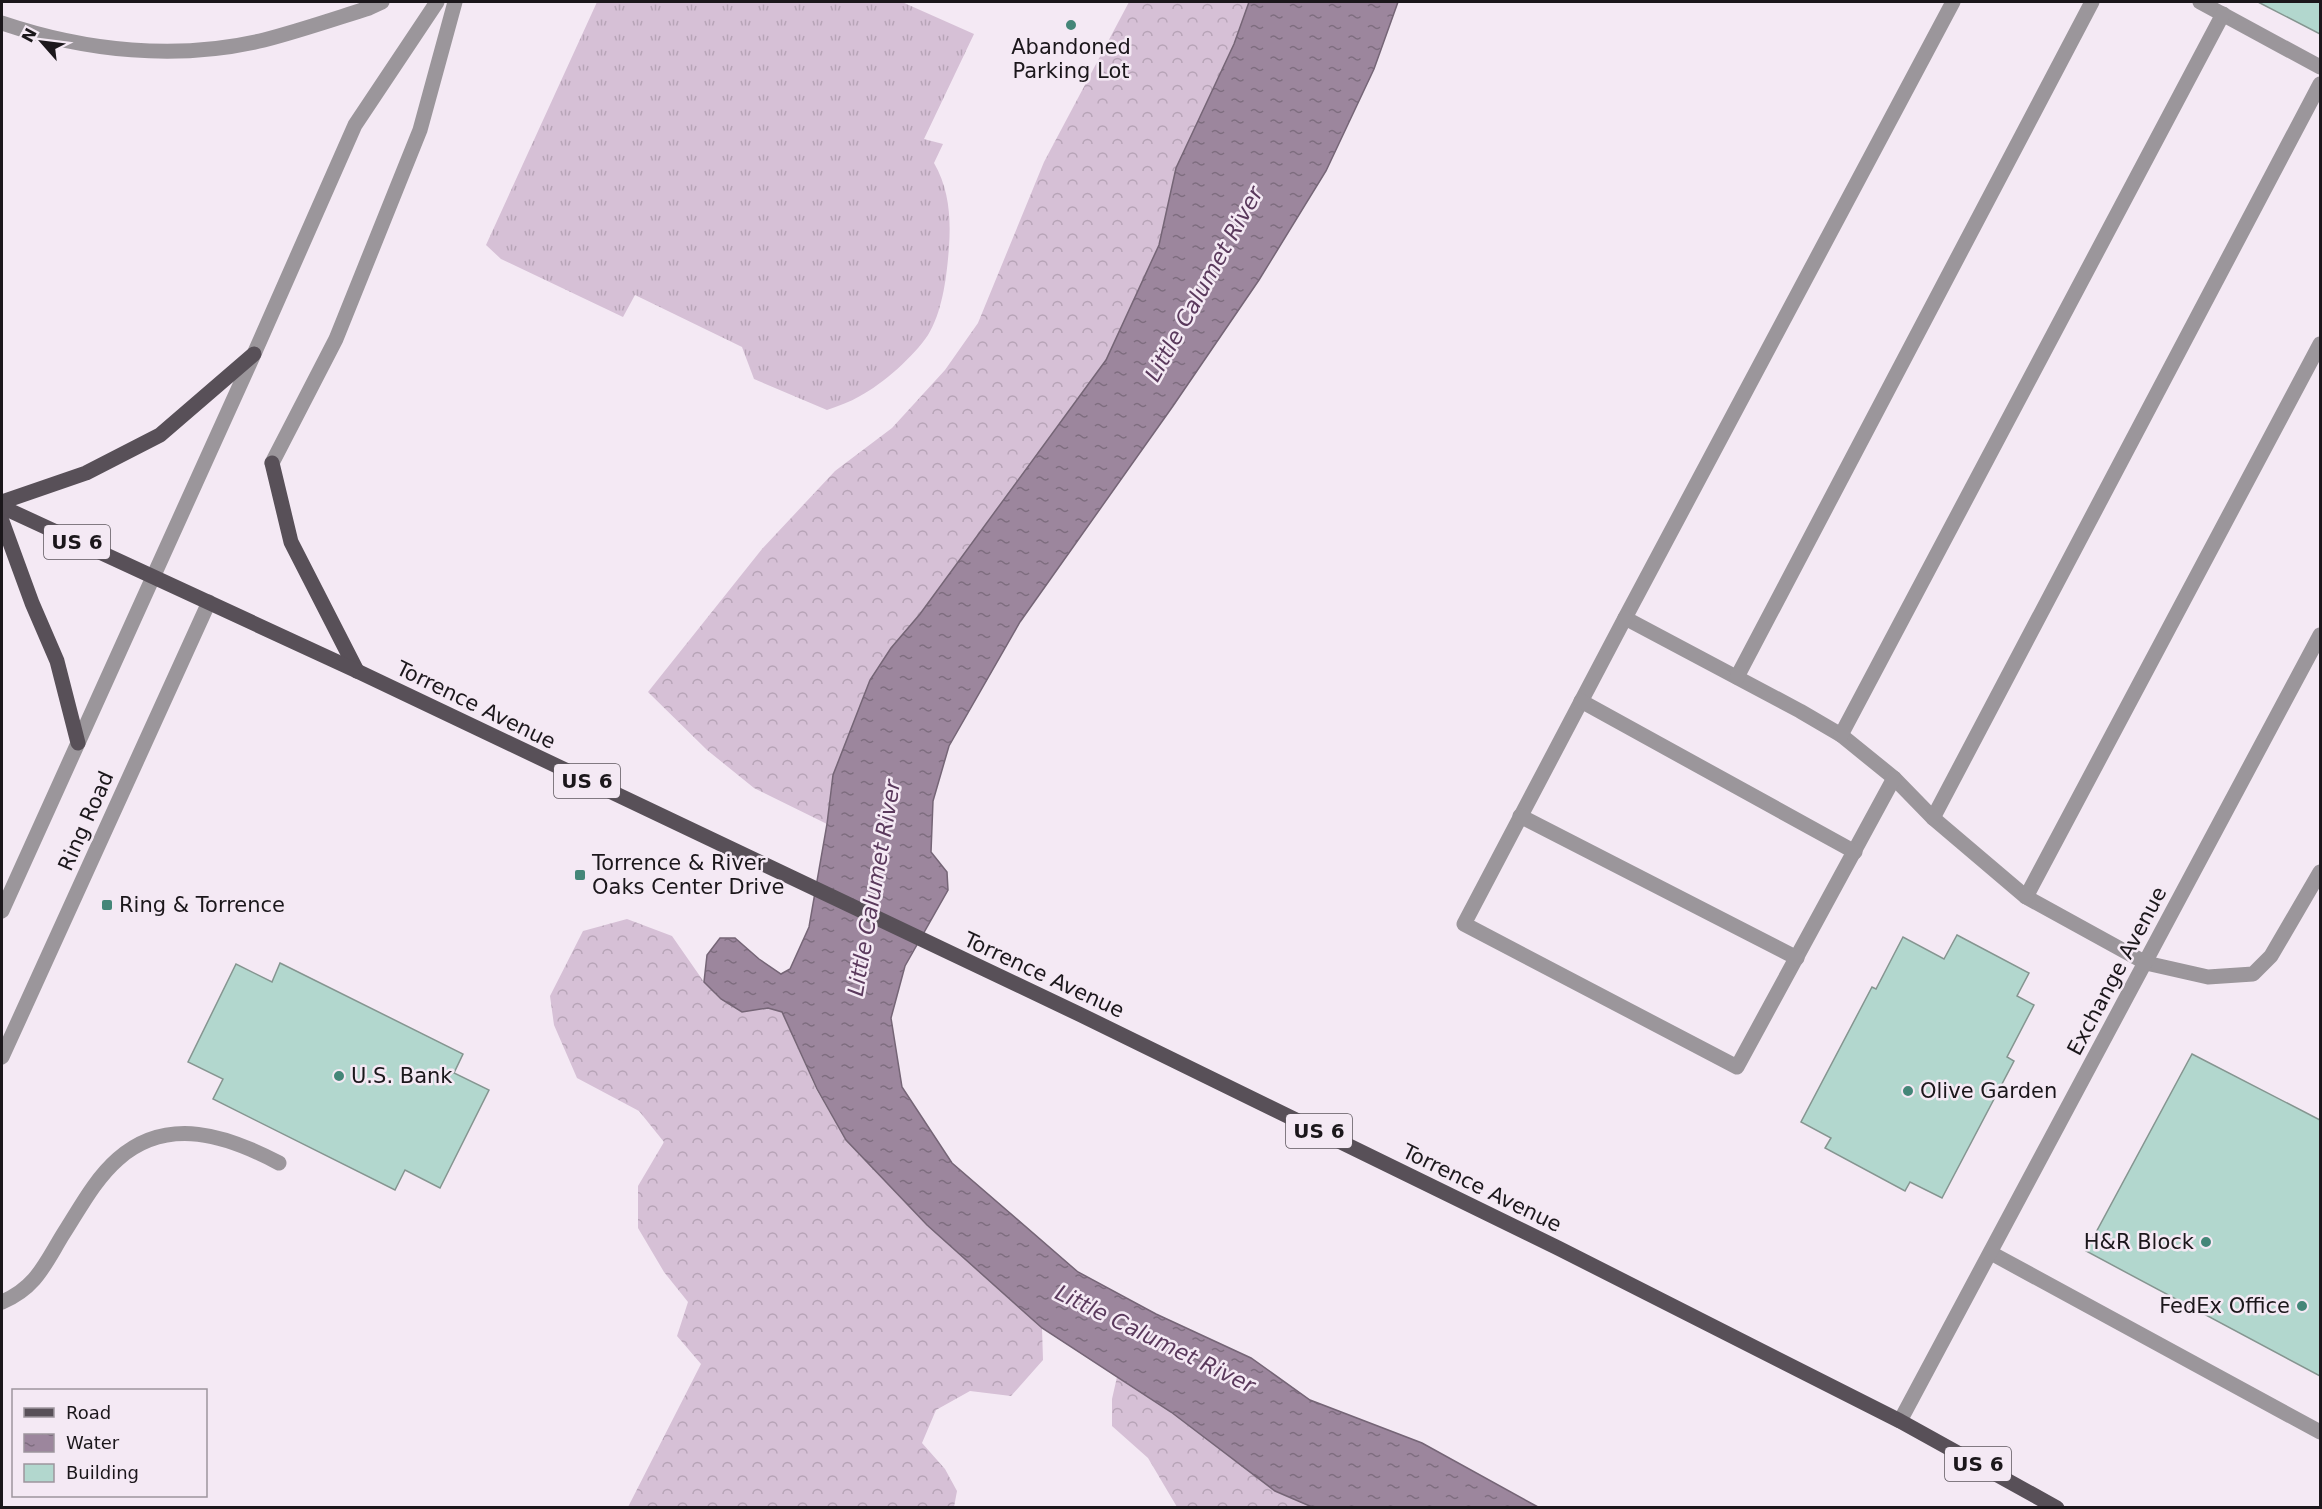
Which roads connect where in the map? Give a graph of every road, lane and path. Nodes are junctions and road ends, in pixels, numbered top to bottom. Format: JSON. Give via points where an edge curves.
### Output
{"nodes":[{"id":1,"x":382,"y":2,"type":"edge"},
{"id":2,"x":437,"y":2,"type":"edge"},
{"id":3,"x":455,"y":2,"type":"edge"},
{"id":4,"x":1953,"y":2,"type":"edge"},
{"id":5,"x":2092,"y":2,"type":"edge"},
{"id":6,"x":2200,"y":2,"type":"edge"},
{"id":7,"x":2223,"y":14,"type":"junction"},
{"id":8,"x":2,"y":23,"type":"edge"},
{"id":9,"x":2320,"y":67,"type":"edge"},
{"id":10,"x":2320,"y":84,"type":"edge"},
{"id":11,"x":2320,"y":344,"type":"edge"},
{"id":12,"x":254,"y":354,"type":"junction"},
{"id":13,"x":273,"y":463,"type":"joint"},
{"id":14,"x":2,"y":502,"type":"edge"},
{"id":15,"x":2,"y":507,"type":"edge"},
{"id":16,"x":2,"y":521,"type":"edge"},
{"id":17,"x":152,"y":577,"type":"junction"},
{"id":18,"x":209,"y":602,"type":"junction"},
{"id":19,"x":1625,"y":618,"type":"junction"},
{"id":20,"x":2320,"y":635,"type":"edge"},
{"id":21,"x":357,"y":671,"type":"junction"},
{"id":22,"x":1737,"y":677,"type":"junction"},
{"id":23,"x":1581,"y":701,"type":"junction"},
{"id":24,"x":1841,"y":735,"type":"junction"},
{"id":25,"x":78,"y":743,"type":"junction"},
{"id":26,"x":1894,"y":778,"type":"junction"},
{"id":27,"x":1520,"y":816,"type":"junction"},
{"id":28,"x":1933,"y":818,"type":"junction"},
{"id":29,"x":1856,"y":852,"type":"junction"},
{"id":30,"x":2320,"y":872,"type":"edge"},
{"id":31,"x":2026,"y":897,"type":"junction"},
{"id":32,"x":2,"y":911,"type":"edge"},
{"id":33,"x":1797,"y":958,"type":"junction"},
{"id":34,"x":2146,"y":963,"type":"junction"},
{"id":35,"x":2,"y":1058,"type":"edge"},
{"id":36,"x":279,"y":1163,"type":"dead end"},
{"id":37,"x":1990,"y":1252,"type":"junction"},
{"id":38,"x":2,"y":1302,"type":"edge"},
{"id":39,"x":1900,"y":1421,"type":"junction"},
{"id":40,"x":2320,"y":1432,"type":"edge"},
{"id":41,"x":2056,"y":1508,"type":"edge"}],
"edges":[{"from":1,"to":8,"type":"street","via":[[262,40],[185,52],[120,50],[42,36]]},
{"from":2,"to":12,"type":"street","name":"Ring Road","via":[[355,125]]},
{"from":3,"to":13,"type":"street","via":[[415,141],[336,339]]},
{"from":4,"to":19,"type":"street"},
{"from":5,"to":22,"type":"street"},
{"from":6,"to":7,"type":"street"},
{"from":7,"to":9,"type":"street"},
{"from":7,"to":24,"type":"street"},
{"from":10,"to":28,"type":"street"},
{"from":11,"to":31,"type":"street"},
{"from":12,"to":14,"type":"main road","via":[[160,435],[86,473]]},
{"from":12,"to":17,"type":"street","name":"Ring Road"},
{"from":13,"to":21,"type":"main road","via":[[291,542]]},
{"from":15,"to":17,"type":"main road","name":"Torrence Avenue","number":"US 6"},
{"from":16,"to":25,"type":"main road","via":[[57,661]]},
{"from":17,"to":18,"type":"main road","name":"Torrence Avenue","number":"US 6"},
{"from":17,"to":25,"type":"street","name":"Ring Road"},
{"from":18,"to":21,"type":"main road","name":"Torrence Avenue","number":"US 6"},
{"from":18,"to":35,"type":"street","name":"Ring Road"},
{"from":19,"to":22,"type":"street"},
{"from":19,"to":23,"type":"street"},
{"from":20,"to":34,"type":"street","name":"Exchange Avenue"},
{"from":21,"to":39,"type":"main road","name":"Torrence Avenue","number":"US 6","via":[[1100,1024]]},
{"from":22,"to":24,"type":"street"},
{"from":23,"to":27,"type":"street"},
{"from":23,"to":29,"type":"street"},
{"from":24,"to":26,"type":"street"},
{"from":25,"to":32,"type":"street","name":"Ring Road"},
{"from":26,"to":28,"type":"street"},
{"from":26,"to":29,"type":"street"},
{"from":27,"to":33,"type":"street"},
{"from":27,"to":33,"type":"street","via":[[1464,924],[1737,1067]]},
{"from":28,"to":31,"type":"street"},
{"from":29,"to":33,"type":"street"},
{"from":30,"to":34,"type":"street","via":[[2271,956],[2253,974],[2208,977]]},
{"from":31,"to":34,"type":"street"},
{"from":34,"to":37,"type":"street","name":"Exchange Avenue"},
{"from":36,"to":38,"type":"street","via":[[250,1148],[212,1136],[180,1133],[146,1141],[118,1158],[94,1186],[38,1274],[20,1294]]},
{"from":37,"to":39,"type":"street","name":"Exchange Avenue"},
{"from":37,"to":40,"type":"street"},
{"from":39,"to":41,"type":"main road","name":"Torrence Avenue","number":"US 6"}]}
